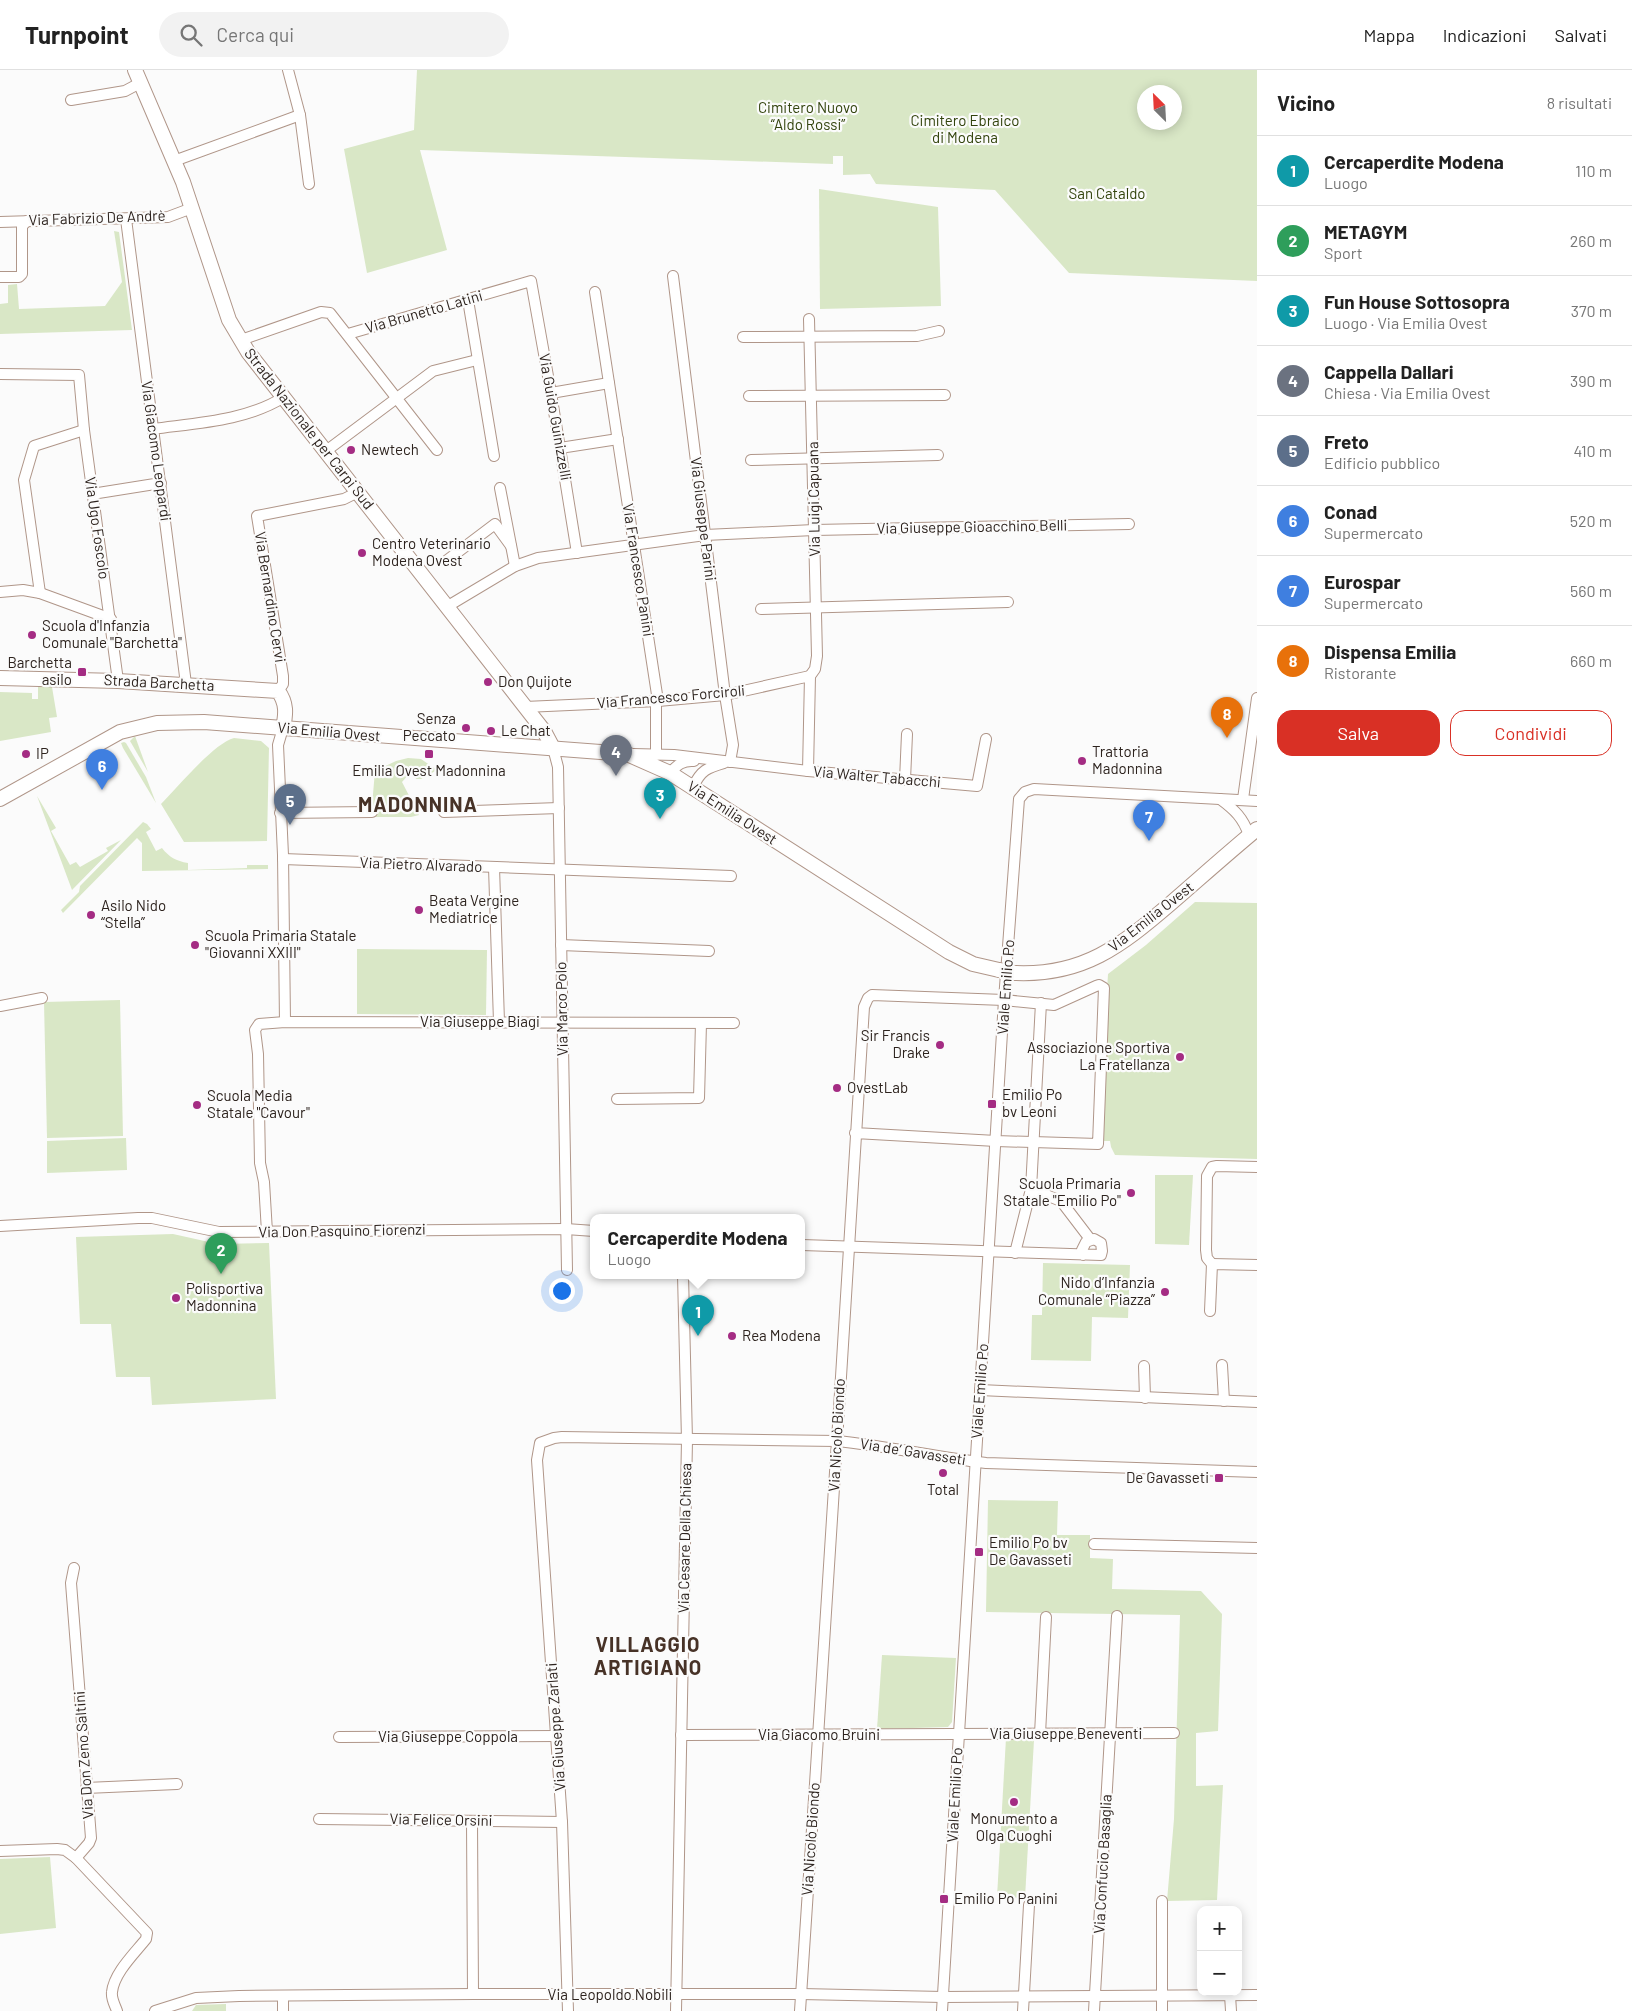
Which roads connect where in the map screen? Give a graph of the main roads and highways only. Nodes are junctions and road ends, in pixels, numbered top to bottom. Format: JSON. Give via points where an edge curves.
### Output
{"nodes":[{"id":1,"x":135,"y":70,"type":"edge"},
{"id":2,"x":0,"y":678,"type":"edge"},
{"id":3,"x":283,"y":728,"type":"junction"},
{"id":4,"x":553,"y":748,"type":"junction"},
{"id":5,"x":0,"y":799,"type":"edge"},
{"id":6,"x":1253,"y":832,"type":"edge"}],
"edges":[{"from":1,"to":4,"type":"main road","name":"Strada Nazionale per Carpi Sud","via":[[192,208],[229,320],[248,352],[448,606],[549,738]]},
{"from":2,"to":3,"type":"main road","name":"Strada Barchetta","via":[[186,684],[278,691],[286,714]]},
{"from":3,"to":4,"type":"main road","name":"Via Emilia Ovest"},
{"from":3,"to":5,"type":"main road","name":"Via Emilia Ovest","via":[[204,722],[157,723],[132,728],[106,738]]},
{"from":4,"to":6,"type":"main road","name":"Via Emilia Ovest","bridge":true,"via":[[627,754],[670,773],[964,960],[1015,973],[1062,970],[1104,954],[1132,936]]}]}
